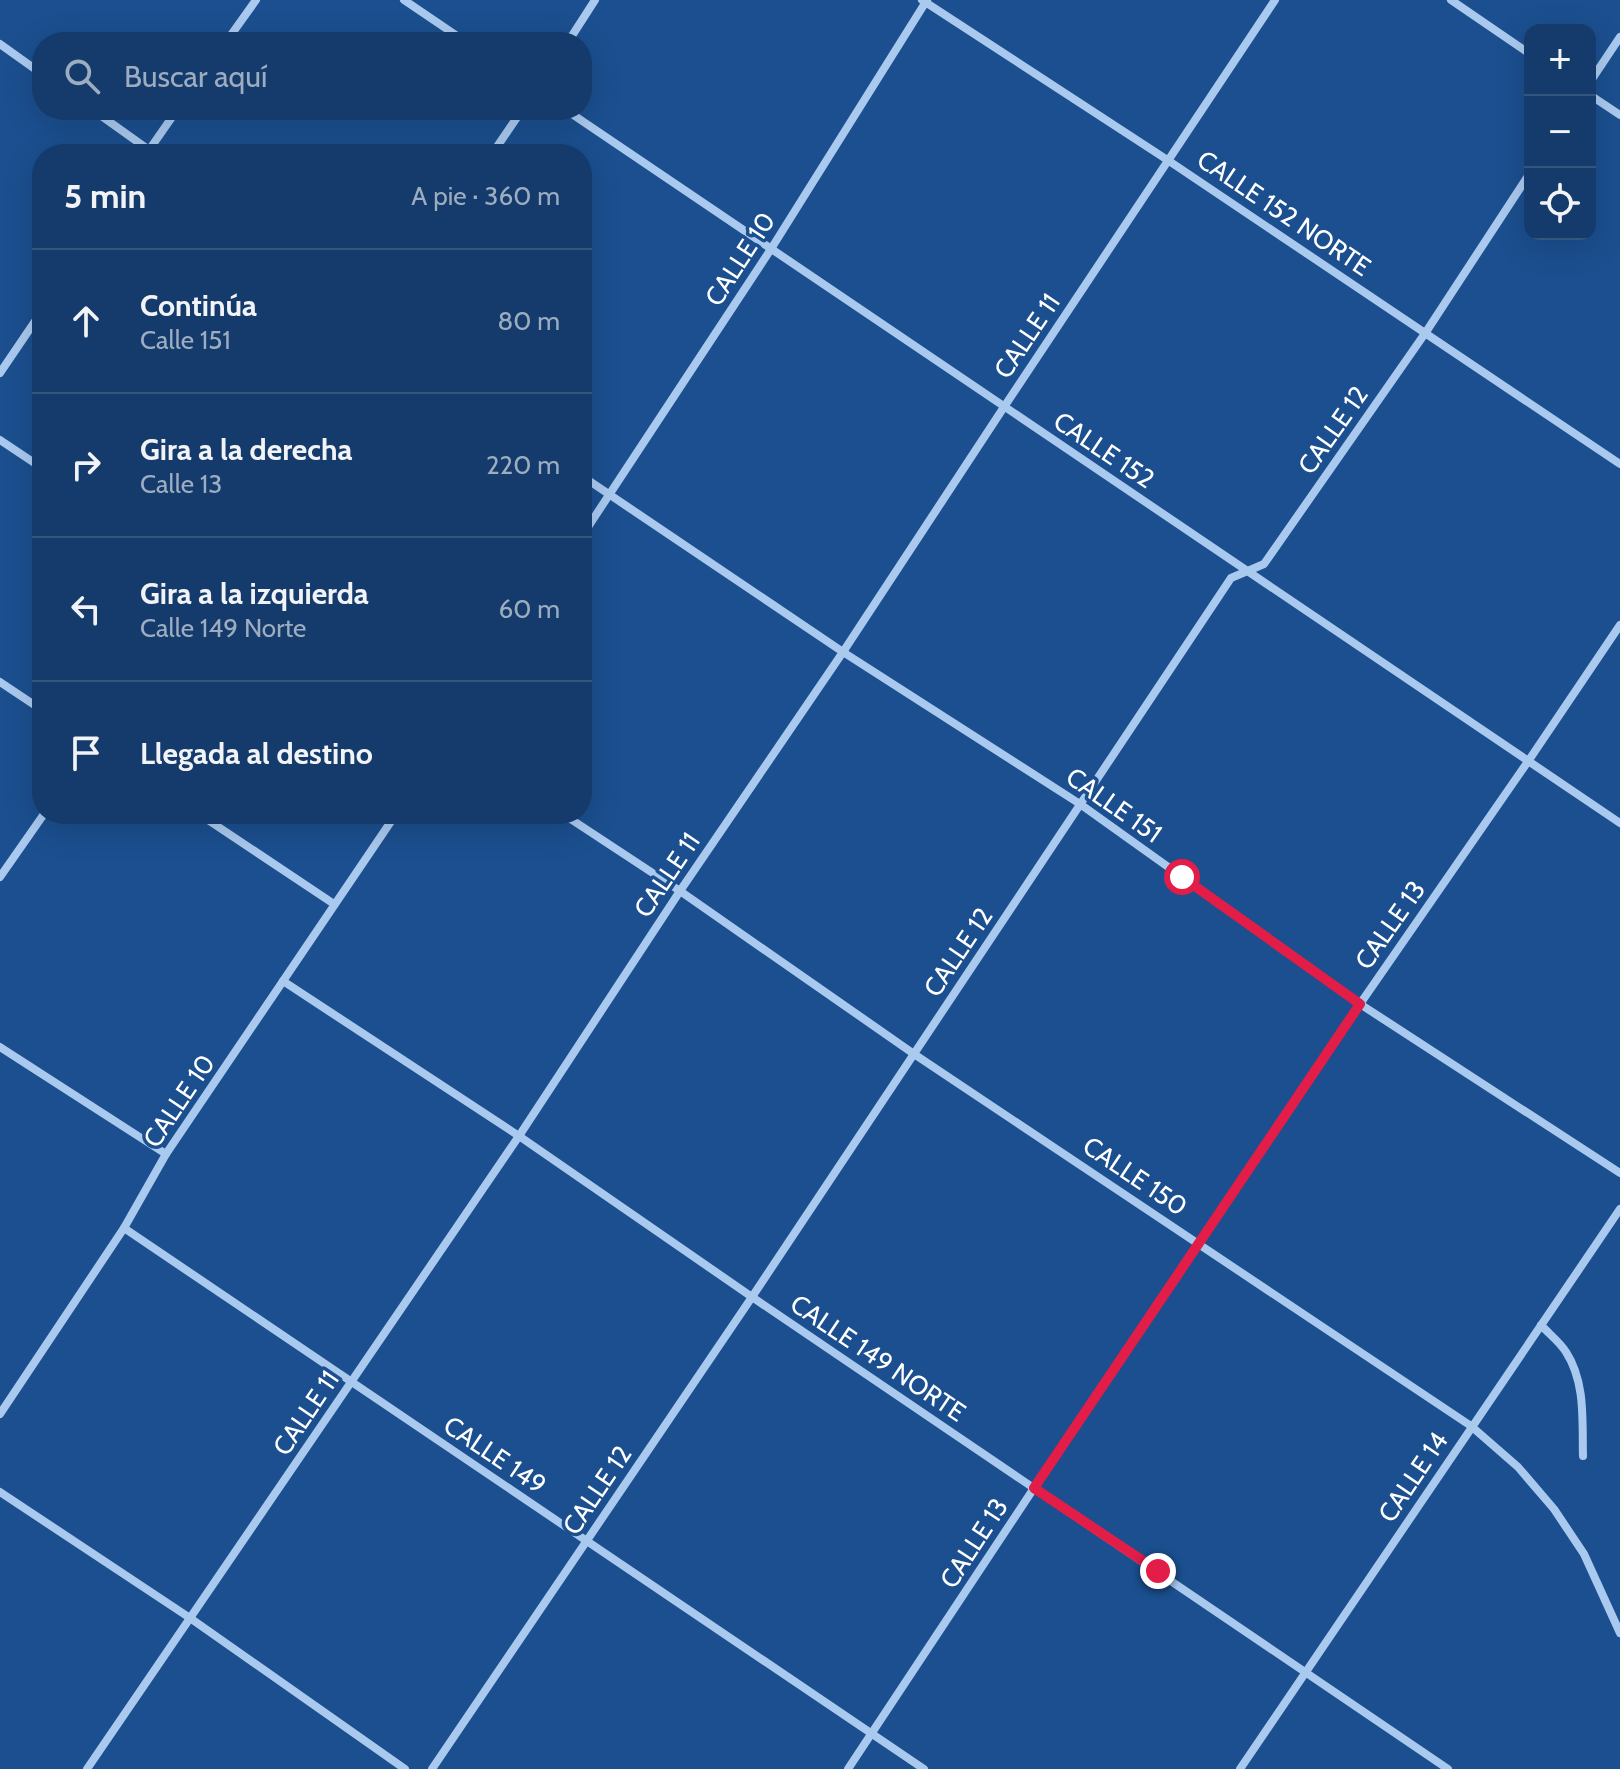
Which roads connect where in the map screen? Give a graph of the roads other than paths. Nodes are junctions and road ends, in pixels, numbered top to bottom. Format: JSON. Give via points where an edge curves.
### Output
{"nodes":[{"id":1,"x":256,"y":0,"type":"edge"},
{"id":2,"x":404,"y":0,"type":"edge"},
{"id":3,"x":595,"y":0,"type":"edge"},
{"id":4,"x":1275,"y":0,"type":"edge"},
{"id":5,"x":1451,"y":0,"type":"edge"},
{"id":6,"x":925,"y":1,"type":"edge"},
{"id":7,"x":233,"y":32,"type":"edge"},
{"id":8,"x":451,"y":32,"type":"edge"},
{"id":9,"x":574,"y":32,"type":"edge"},
{"id":10,"x":1620,"y":37,"type":"edge"},
{"id":11,"x":0,"y":44,"type":"edge"},
{"id":12,"x":1524,"y":50,"type":"edge"},
{"id":13,"x":32,"y":67,"type":"edge"},
{"id":14,"x":1596,"y":73,"type":"edge"},
{"id":15,"x":1592,"y":96,"type":"edge"},
{"id":16,"x":1620,"y":115,"type":"edge"},
{"id":17,"x":106,"y":120,"type":"edge"},
{"id":18,"x":170,"y":120,"type":"edge"},
{"id":19,"x":515,"y":120,"type":"edge"},
{"id":20,"x":581,"y":120,"type":"edge"},
{"id":21,"x":138,"y":144,"type":"edge"},
{"id":22,"x":154,"y":144,"type":"edge"},
{"id":23,"x":499,"y":144,"type":"edge"},
{"id":24,"x":1169,"y":161,"type":"junction"},
{"id":25,"x":1524,"y":182,"type":"edge"},
{"id":26,"x":771,"y":249,"type":"junction"},
{"id":27,"x":32,"y":326,"type":"edge"},
{"id":28,"x":1426,"y":332,"type":"junction"},
{"id":29,"x":0,"y":373,"type":"edge"},
{"id":30,"x":1004,"y":407,"type":"junction"},
{"id":31,"x":0,"y":440,"type":"edge"},
{"id":32,"x":32,"y":461,"type":"edge"},
{"id":33,"x":1620,"y":464,"type":"edge"},
{"id":34,"x":592,"y":482,"type":"edge"},
{"id":35,"x":610,"y":494,"type":"junction"},
{"id":36,"x":592,"y":521,"type":"edge"},
{"id":37,"x":1247,"y":571,"type":"junction"},
{"id":38,"x":1620,"y":625,"type":"edge"},
{"id":39,"x":843,"y":652,"type":"junction"},
{"id":40,"x":0,"y":682,"type":"edge"},
{"id":41,"x":32,"y":703,"type":"edge"},
{"id":42,"x":1529,"y":760,"type":"junction"},
{"id":43,"x":1080,"y":804,"type":"junction"},
{"id":44,"x":1620,"y":823,"type":"edge"},
{"id":45,"x":37,"y":824,"type":"edge"},
{"id":46,"x":214,"y":824,"type":"edge"},
{"id":47,"x":389,"y":824,"type":"edge"},
{"id":48,"x":578,"y":824,"type":"edge"},
{"id":49,"x":0,"y":877,"type":"edge"},
{"id":50,"x":680,"y":891,"type":"junction"},
{"id":51,"x":334,"y":904,"type":"junction"},
{"id":52,"x":283,"y":981,"type":"junction"},
{"id":53,"x":1360,"y":1004,"type":"junction"},
{"id":54,"x":0,"y":1047,"type":"edge"},
{"id":55,"x":914,"y":1054,"type":"junction"},
{"id":56,"x":519,"y":1136,"type":"junction"},
{"id":57,"x":166,"y":1154,"type":"junction"},
{"id":58,"x":1620,"y":1173,"type":"edge"},
{"id":59,"x":1620,"y":1209,"type":"edge"},
{"id":60,"x":124,"y":1228,"type":"junction"},
{"id":61,"x":1199,"y":1243,"type":"junction"},
{"id":62,"x":752,"y":1297,"type":"junction"},
{"id":63,"x":1541,"y":1325,"type":"junction"},
{"id":64,"x":351,"y":1382,"type":"junction"},
{"id":65,"x":1,"y":1411,"type":"edge"},
{"id":66,"x":1471,"y":1426,"type":"junction"},
{"id":67,"x":1583,"y":1456,"type":"dead end"},
{"id":68,"x":1034,"y":1488,"type":"junction"},
{"id":69,"x":0,"y":1492,"type":"edge"},
{"id":70,"x":588,"y":1541,"type":"junction"},
{"id":71,"x":190,"y":1618,"type":"junction"},
{"id":72,"x":1620,"y":1633,"type":"edge"},
{"id":73,"x":1306,"y":1671,"type":"junction"},
{"id":74,"x":873,"y":1734,"type":"junction"},
{"id":75,"x":87,"y":1769,"type":"edge"},
{"id":76,"x":405,"y":1769,"type":"edge"},
{"id":77,"x":432,"y":1769,"type":"edge"},
{"id":78,"x":848,"y":1769,"type":"edge"},
{"id":79,"x":924,"y":1769,"type":"edge"},
{"id":80,"x":1240,"y":1769,"type":"edge"},
{"id":81,"x":1448,"y":1769,"type":"edge"}],
"edges":[{"from":1,"to":7,"type":"street"},
{"from":2,"to":8,"type":"street"},
{"from":3,"to":9,"type":"street"},
{"from":4,"to":24,"type":"street","name":"CALLE 11"},
{"from":5,"to":12,"type":"street"},
{"from":6,"to":24,"type":"street","name":"CALLE 152 NORTE"},
{"from":6,"to":26,"type":"street","name":"CALLE 10"},
{"from":10,"to":14,"type":"street"},
{"from":11,"to":13,"type":"street"},
{"from":15,"to":16,"type":"street"},
{"from":17,"to":21,"type":"street"},
{"from":18,"to":22,"type":"street"},
{"from":19,"to":23,"type":"street"},
{"from":20,"to":26,"type":"street","name":"CALLE 152"},
{"from":24,"to":28,"type":"street","name":"CALLE 152 NORTE"},
{"from":24,"to":30,"type":"street","name":"CALLE 11"},
{"from":25,"to":28,"type":"street","name":"CALLE 12"},
{"from":26,"to":30,"type":"street","name":"CALLE 152"},
{"from":26,"to":35,"type":"street","name":"CALLE 10"},
{"from":27,"to":29,"type":"street"},
{"from":28,"to":33,"type":"street","name":"CALLE 152 NORTE"},
{"from":28,"to":37,"type":"street","name":"CALLE 12","via":[[1264,564]]},
{"from":30,"to":37,"type":"street","name":"CALLE 152"},
{"from":30,"to":39,"type":"street","name":"CALLE 11"},
{"from":31,"to":32,"type":"street"},
{"from":34,"to":35,"type":"street","name":"CALLE 151"},
{"from":35,"to":36,"type":"street","name":"CALLE 10"},
{"from":35,"to":39,"type":"street","name":"CALLE 151"},
{"from":37,"to":42,"type":"street","name":"CALLE 152"},
{"from":37,"to":43,"type":"street","name":"CALLE 12","via":[[1231,578]]},
{"from":38,"to":42,"type":"street","name":"CALLE 13"},
{"from":39,"to":43,"type":"street","name":"CALLE 151"},
{"from":39,"to":50,"type":"street","name":"CALLE 11"},
{"from":40,"to":41,"type":"street"},
{"from":42,"to":44,"type":"street","name":"CALLE 152"},
{"from":42,"to":53,"type":"street","name":"CALLE 13"},
{"from":43,"to":53,"type":"street","name":"CALLE 151"},
{"from":43,"to":55,"type":"street","name":"CALLE 12"},
{"from":45,"to":49,"type":"street"},
{"from":46,"to":51,"type":"street"},
{"from":47,"to":51,"type":"street","name":"CALLE 10"},
{"from":48,"to":50,"type":"street","name":"CALLE 150"},
{"from":50,"to":55,"type":"street","name":"CALLE 150"},
{"from":50,"to":56,"type":"street","name":"CALLE 11"},
{"from":51,"to":52,"type":"street","name":"CALLE 10"},
{"from":52,"to":56,"type":"street","name":"CALLE 149 NORTE"},
{"from":52,"to":57,"type":"street","name":"CALLE 10"},
{"from":53,"to":58,"type":"street","name":"CALLE 151"},
{"from":53,"to":61,"type":"street","name":"CALLE 13"},
{"from":54,"to":57,"type":"street"},
{"from":55,"to":61,"type":"street","name":"CALLE 150"},
{"from":55,"to":62,"type":"street","name":"CALLE 12"},
{"from":56,"to":62,"type":"street","name":"CALLE 149 NORTE"},
{"from":56,"to":64,"type":"street","name":"CALLE 11"},
{"from":57,"to":60,"type":"street","name":"CALLE 10"},
{"from":59,"to":63,"type":"street","name":"CALLE 14"},
{"from":60,"to":64,"type":"street","name":"CALLE 149"},
{"from":60,"to":65,"type":"street","name":"CALLE 10"},
{"from":61,"to":66,"type":"street","name":"CALLE 150"},
{"from":61,"to":68,"type":"street","name":"CALLE 13"},
{"from":62,"to":68,"type":"street","name":"CALLE 149 NORTE"},
{"from":62,"to":70,"type":"street","name":"CALLE 12"},
{"from":63,"to":66,"type":"street","name":"CALLE 14"},
{"from":63,"to":67,"type":"street","via":[[1574,1366],[1581,1388]]},
{"from":64,"to":70,"type":"street","name":"CALLE 149"},
{"from":64,"to":71,"type":"street","name":"CALLE 11"},
{"from":66,"to":72,"type":"street","name":"CALLE 150","via":[[1518,1467],[1554,1509],[1584,1554]]},
{"from":66,"to":73,"type":"street","name":"CALLE 14"},
{"from":68,"to":73,"type":"street","name":"CALLE 149 NORTE"},
{"from":68,"to":74,"type":"street","name":"CALLE 13"},
{"from":69,"to":71,"type":"street"},
{"from":70,"to":74,"type":"street","name":"CALLE 149"},
{"from":70,"to":77,"type":"street","name":"CALLE 12"},
{"from":71,"to":75,"type":"street","name":"CALLE 11"},
{"from":71,"to":76,"type":"street"},
{"from":73,"to":80,"type":"street","name":"CALLE 14"},
{"from":73,"to":81,"type":"street","name":"CALLE 149 NORTE"},
{"from":74,"to":78,"type":"street","name":"CALLE 13"},
{"from":74,"to":79,"type":"street","name":"CALLE 149"}]}
